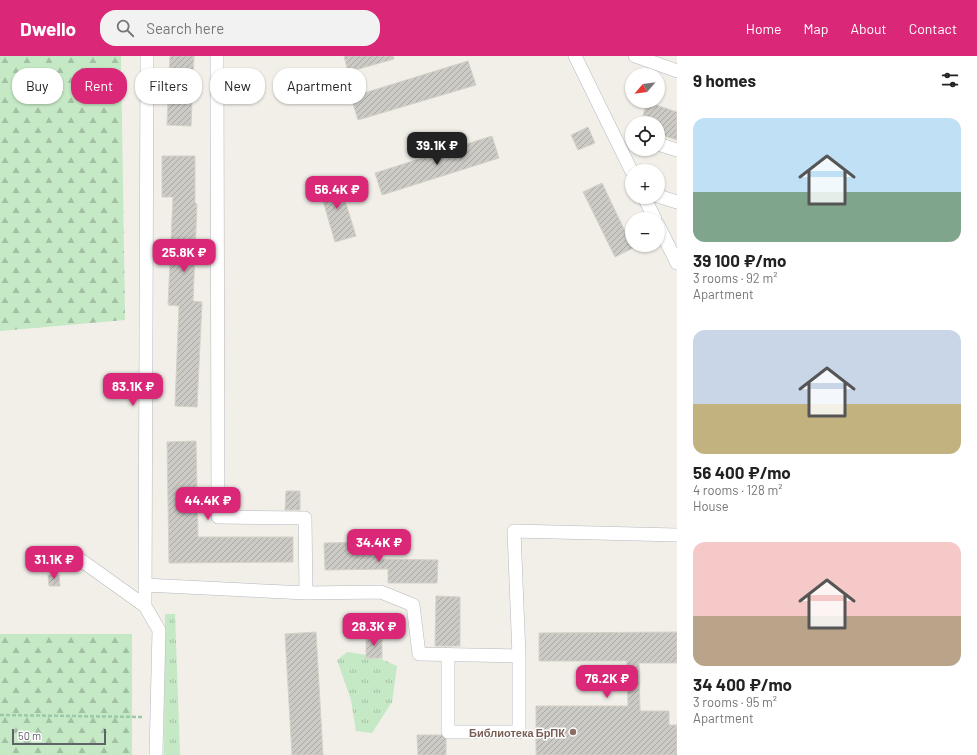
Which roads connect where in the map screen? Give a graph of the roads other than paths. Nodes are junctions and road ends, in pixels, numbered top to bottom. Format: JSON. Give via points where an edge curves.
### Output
{"nodes":[{"id":1,"x":147,"y":56,"type":"edge"},
{"id":2,"x":217,"y":56,"type":"edge"},
{"id":3,"x":575,"y":56,"type":"edge"},
{"id":4,"x":635,"y":56,"type":"edge"},
{"id":5,"x":677,"y":71,"type":"edge"},
{"id":6,"x":665,"y":146,"type":"edge"},
{"id":7,"x":677,"y":150,"type":"edge"},
{"id":8,"x":628,"y":164,"type":"edge"},
{"id":9,"x":665,"y":198,"type":"edge"},
{"id":10,"x":677,"y":202,"type":"edge"},
{"id":11,"x":665,"y":239,"type":"edge"},
{"id":12,"x":677,"y":263,"type":"edge"},
{"id":13,"x":677,"y":535,"type":"edge"},
{"id":14,"x":71,"y":553,"type":"dead end"},
{"id":15,"x":145,"y":586,"type":"junction"},
{"id":16,"x":306,"y":593,"type":"junction"},
{"id":17,"x":145,"y":606,"type":"junction"},
{"id":18,"x":448,"y":654,"type":"junction"},
{"id":19,"x":519,"y":656,"type":"junction"},
{"id":20,"x":156,"y":755,"type":"edge"}],
"edges":[{"from":1,"to":15,"type":"street"},
{"from":2,"to":16,"type":"street","via":[[218,517],[305,518]]},
{"from":3,"to":8,"type":"street"},
{"from":4,"to":5,"type":"street"},
{"from":6,"to":7,"type":"street"},
{"from":9,"to":10,"type":"street"},
{"from":11,"to":12,"type":"street"},
{"from":13,"to":19,"type":"street","via":[[514,531]]},
{"from":14,"to":17,"type":"street"},
{"from":15,"to":16,"type":"street"},
{"from":15,"to":17,"type":"street"},
{"from":16,"to":18,"type":"street","via":[[381,592],[413,605],[419,654]]},
{"from":17,"to":20,"type":"street","via":[[159,630]]},
{"from":18,"to":19,"type":"street"},
{"from":18,"to":19,"type":"street","via":[[448,732],[519,732]]}]}
